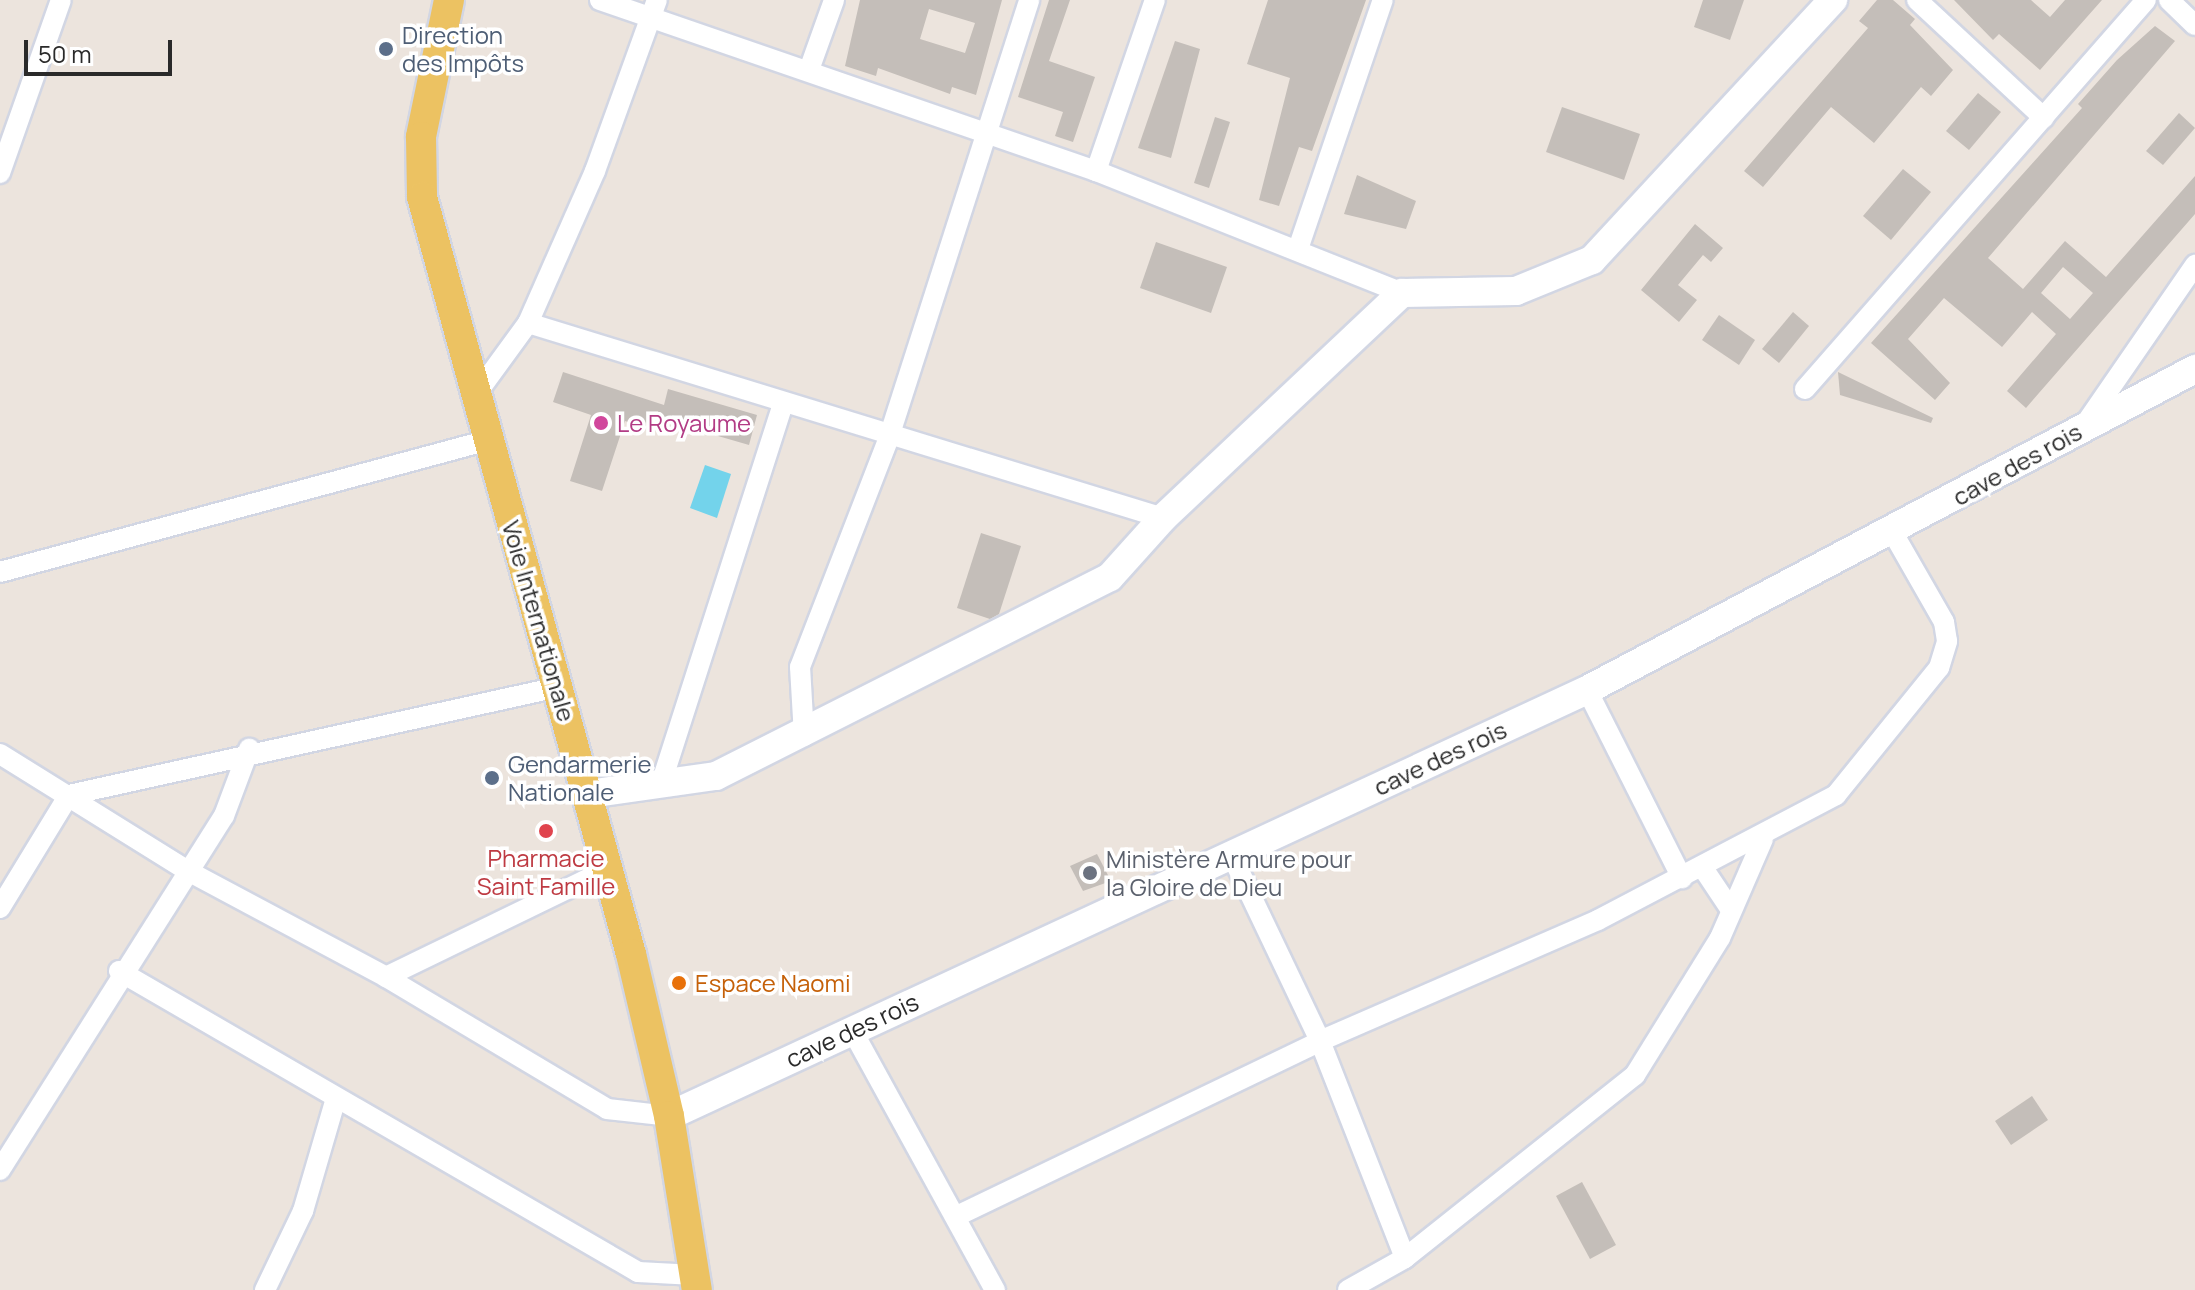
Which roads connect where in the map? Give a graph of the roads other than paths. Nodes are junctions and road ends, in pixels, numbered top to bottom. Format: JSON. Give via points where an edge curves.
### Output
{"nodes":[{"id":1,"x":61,"y":0,"type":"edge"},
{"id":2,"x":449,"y":0,"type":"edge"},
{"id":3,"x":600,"y":0,"type":"edge"},
{"id":4,"x":834,"y":0,"type":"edge"},
{"id":5,"x":1029,"y":0,"type":"edge"},
{"id":6,"x":1155,"y":0,"type":"edge"},
{"id":7,"x":1383,"y":0,"type":"edge"},
{"id":8,"x":1833,"y":0,"type":"edge"},
{"id":9,"x":1917,"y":0,"type":"edge"},
{"id":10,"x":2146,"y":0,"type":"edge"},
{"id":11,"x":2169,"y":0,"type":"edge"},
{"id":12,"x":654,"y":8,"type":"edge"},
{"id":13,"x":2195,"y":25,"type":"edge"},
{"id":14,"x":809,"y":70,"type":"junction"},
{"id":15,"x":2044,"y":118,"type":"junction"},
{"id":16,"x":984,"y":130,"type":"junction"},
{"id":17,"x":1096,"y":171,"type":"junction"},
{"id":18,"x":0,"y":173,"type":"edge"},
{"id":19,"x":1298,"y":249,"type":"junction"},
{"id":20,"x":2195,"y":265,"type":"edge"},
{"id":21,"x":1402,"y":293,"type":"junction"},
{"id":22,"x":528,"y":323,"type":"junction"},
{"id":23,"x":2195,"y":369,"type":"edge"},
{"id":24,"x":1805,"y":389,"type":"dead end"},
{"id":25,"x":474,"y":397,"type":"junction"},
{"id":26,"x":783,"y":403,"type":"junction"},
{"id":27,"x":2084,"y":427,"type":"junction"},
{"id":28,"x":889,"y":437,"type":"junction"},
{"id":29,"x":485,"y":441,"type":"junction"},
{"id":30,"x":1163,"y":518,"type":"junction"},
{"id":31,"x":1893,"y":533,"type":"junction"},
{"id":32,"x":0,"y":572,"type":"edge"},
{"id":33,"x":558,"y":687,"type":"junction"},
{"id":34,"x":1587,"y":690,"type":"junction"},
{"id":35,"x":804,"y":736,"type":"junction"},
{"id":36,"x":249,"y":749,"type":"junction"},
{"id":37,"x":0,"y":754,"type":"edge"},
{"id":38,"x":660,"y":787,"type":"junction"},
{"id":39,"x":589,"y":794,"type":"junction"},
{"id":40,"x":69,"y":795,"type":"junction"},
{"id":41,"x":1763,"y":839,"type":"junction"},
{"id":42,"x":1231,"y":854,"type":"junction"},
{"id":43,"x":610,"y":868,"type":"junction"},
{"id":44,"x":1703,"y":868,"type":"junction"},
{"id":45,"x":186,"y":870,"type":"junction"},
{"id":46,"x":1682,"y":878,"type":"junction"},
{"id":47,"x":0,"y":908,"type":"edge"},
{"id":48,"x":1731,"y":910,"type":"junction"},
{"id":49,"x":119,"y":971,"type":"junction"},
{"id":50,"x":386,"y":977,"type":"junction"},
{"id":51,"x":852,"y":1030,"type":"junction"},
{"id":52,"x":1320,"y":1041,"type":"junction"},
{"id":53,"x":336,"y":1098,"type":"junction"},
{"id":54,"x":669,"y":1116,"type":"junction"},
{"id":55,"x":0,"y":1170,"type":"edge"},
{"id":56,"x":957,"y":1216,"type":"junction"},
{"id":57,"x":1405,"y":1258,"type":"junction"},
{"id":58,"x":696,"y":1282,"type":"edge"},
{"id":59,"x":265,"y":1290,"type":"edge"},
{"id":60,"x":995,"y":1290,"type":"edge"},
{"id":61,"x":1348,"y":1290,"type":"edge"}],
"edges":[{"from":1,"to":18,"type":"street"},
{"from":2,"to":25,"type":"main road","name":"Voie Internationale","via":[[421,137],[422,197]]},
{"from":3,"to":12,"type":"street"},
{"from":4,"to":14,"type":"street"},
{"from":5,"to":16,"type":"street"},
{"from":6,"to":17,"type":"street"},
{"from":7,"to":19,"type":"street"},
{"from":8,"to":21,"type":"street","via":[[1592,260],[1516,291]]},
{"from":9,"to":15,"type":"street"},
{"from":10,"to":15,"type":"street"},
{"from":11,"to":13,"type":"street"},
{"from":12,"to":14,"type":"street"},
{"from":12,"to":22,"type":"street"},
{"from":14,"to":16,"type":"street"},
{"from":15,"to":24,"type":"street"},
{"from":16,"to":17,"type":"street"},
{"from":16,"to":28,"type":"street"},
{"from":17,"to":19,"type":"street"},
{"from":19,"to":21,"type":"street"},
{"from":20,"to":27,"type":"street"},
{"from":21,"to":30,"type":"street"},
{"from":22,"to":25,"type":"street"},
{"from":22,"to":26,"type":"street"},
{"from":23,"to":27,"type":"street","name":"cave des rois"},
{"from":25,"to":29,"type":"main road","name":"Voie Internationale"},
{"from":26,"to":28,"type":"street"},
{"from":26,"to":38,"type":"street"},
{"from":27,"to":31,"type":"street","name":"cave des rois"},
{"from":28,"to":30,"type":"street"},
{"from":28,"to":35,"type":"street","via":[[800,667]]},
{"from":29,"to":32,"type":"street"},
{"from":29,"to":33,"type":"main road","name":"Voie Internationale"},
{"from":30,"to":35,"type":"street","via":[[1110,577]]},
{"from":31,"to":34,"type":"street","name":"cave des rois"},
{"from":31,"to":41,"type":"street","via":[[1944,622],[1939,668],[1854,779]]},
{"from":33,"to":36,"type":"street"},
{"from":33,"to":39,"type":"main road","name":"Voie Internationale"},
{"from":34,"to":42,"type":"street","name":"cave des rois"},
{"from":34,"to":46,"type":"street"},
{"from":35,"to":38,"type":"street","via":[[716,776]]},
{"from":36,"to":40,"type":"street"},
{"from":36,"to":45,"type":"street","via":[[224,816]]},
{"from":37,"to":40,"type":"street"},
{"from":38,"to":39,"type":"street"},
{"from":39,"to":43,"type":"main road","name":"Voie Internationale"},
{"from":40,"to":45,"type":"street"},
{"from":40,"to":47,"type":"street"},
{"from":41,"to":44,"type":"street"},
{"from":41,"to":48,"type":"street"},
{"from":42,"to":51,"type":"street","name":"cave des rois"},
{"from":42,"to":52,"type":"street"},
{"from":43,"to":50,"type":"street"},
{"from":43,"to":54,"type":"main road","name":"Voie Internationale"},
{"from":44,"to":46,"type":"street"},
{"from":44,"to":48,"type":"street"},
{"from":45,"to":49,"type":"street"},
{"from":45,"to":50,"type":"street"},
{"from":46,"to":52,"type":"street"},
{"from":48,"to":57,"type":"street","via":[[1635,1075]]},
{"from":49,"to":53,"type":"street"},
{"from":49,"to":55,"type":"street"},
{"from":50,"to":54,"type":"street","via":[[607,1109]]},
{"from":51,"to":54,"type":"street","name":"cave des rois"},
{"from":51,"to":56,"type":"street"},
{"from":52,"to":56,"type":"street"},
{"from":52,"to":57,"type":"street"},
{"from":53,"to":58,"type":"street","via":[[638,1272]]},
{"from":53,"to":59,"type":"street","via":[[303,1211]]},
{"from":54,"to":58,"type":"main road","name":"Voie Internationale"},
{"from":56,"to":60,"type":"street"},
{"from":57,"to":61,"type":"street"}]}
